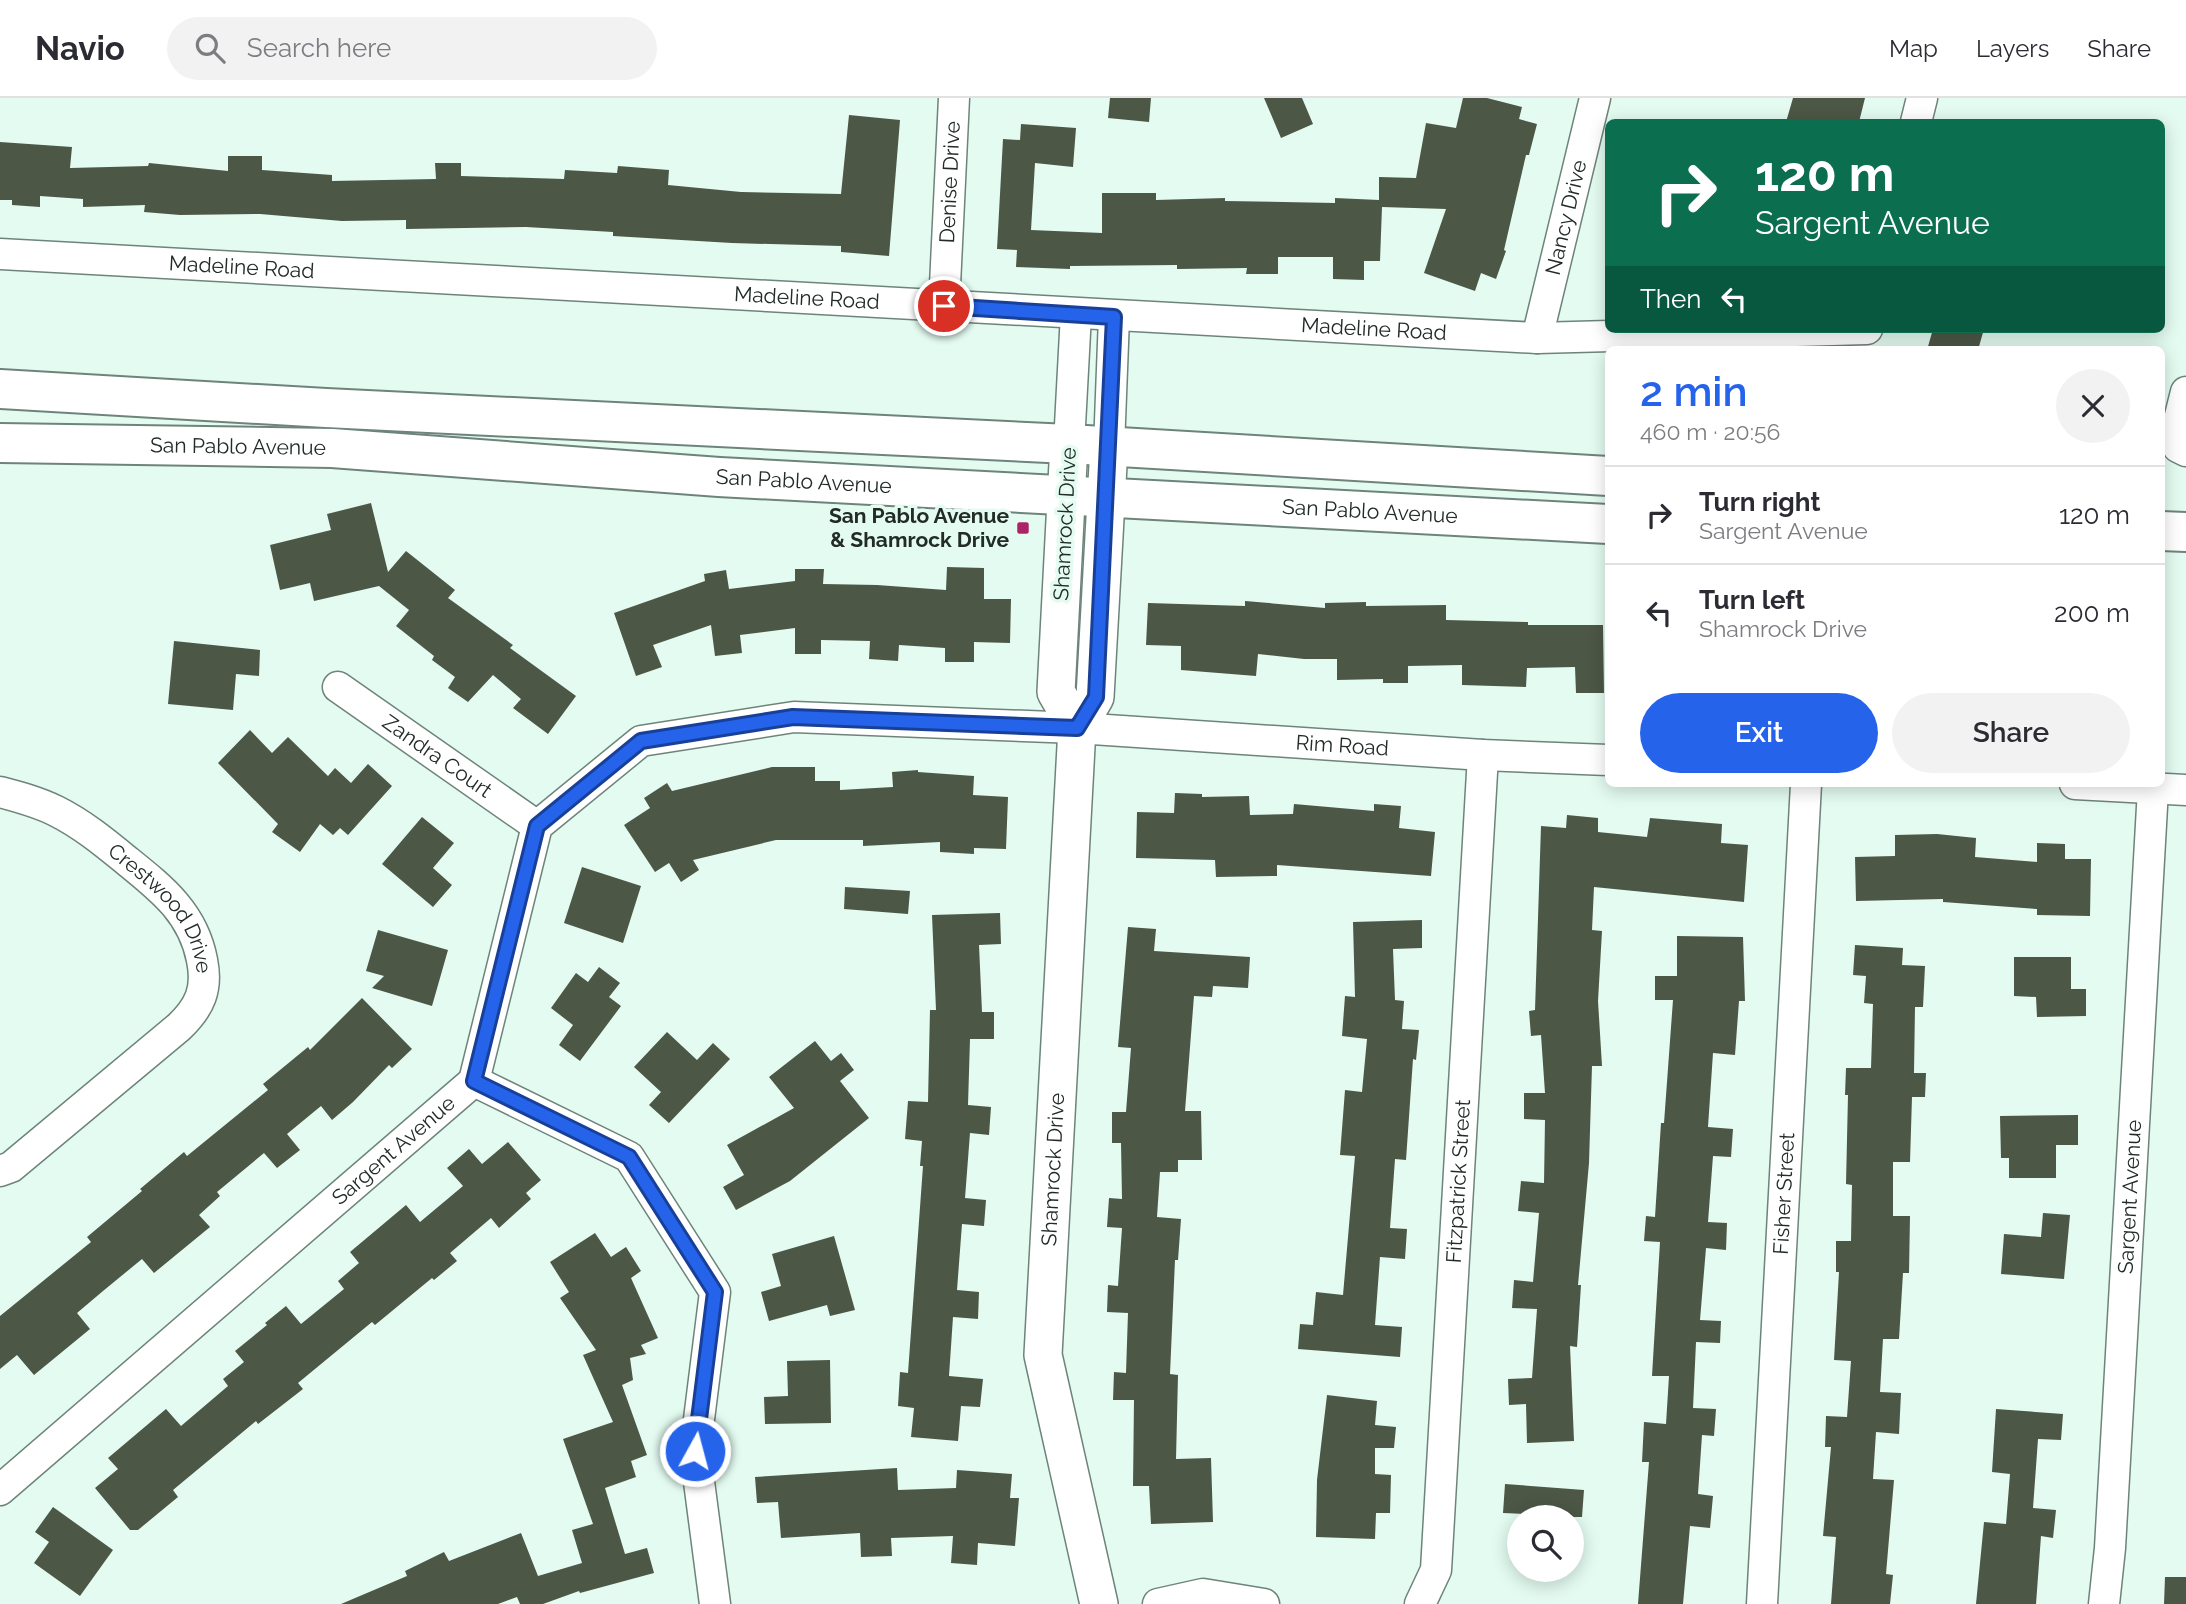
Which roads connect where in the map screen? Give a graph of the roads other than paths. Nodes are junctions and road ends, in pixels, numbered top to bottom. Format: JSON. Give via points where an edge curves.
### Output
{"nodes":[{"id":1,"x":954,"y":98,"type":"edge"},
{"id":2,"x":1595,"y":98,"type":"edge"},
{"id":3,"x":1922,"y":98,"type":"edge"},
{"id":4,"x":1917,"y":119,"type":"edge"},
{"id":5,"x":0,"y":254,"type":"edge"},
{"id":6,"x":944,"y":306,"type":"junction"},
{"id":7,"x":1076,"y":314,"type":"junction"},
{"id":8,"x":1114,"y":317,"type":"junction"},
{"id":9,"x":1720,"y":333,"type":"edge"},
{"id":10,"x":1537,"y":338,"type":"junction"},
{"id":11,"x":0,"y":389,"type":"edge"},
{"id":12,"x":2186,"y":392,"type":"edge"},
{"id":13,"x":0,"y":443,"type":"edge"},
{"id":14,"x":1069,"y":444,"type":"junction"},
{"id":15,"x":2181,"y":444,"type":"edge"},
{"id":16,"x":1109,"y":447,"type":"junction"},
{"id":17,"x":1605,"y":476,"type":"edge"},
{"id":18,"x":1068,"y":497,"type":"junction"},
{"id":19,"x":1105,"y":499,"type":"junction"},
{"id":20,"x":1605,"y":524,"type":"edge"},
{"id":21,"x":2165,"y":531,"type":"edge"},
{"id":22,"x":2186,"y":532,"type":"edge"},
{"id":23,"x":338,"y":687,"type":"dead end"},
{"id":24,"x":1077,"y":728,"type":"junction"},
{"id":25,"x":1483,"y":755,"type":"junction"},
{"id":26,"x":1605,"y":760,"type":"edge"},
{"id":27,"x":1807,"y":787,"type":"edge"},
{"id":28,"x":2122,"y":787,"type":"edge"},
{"id":29,"x":2153,"y":789,"type":"junction"},
{"id":30,"x":2186,"y":790,"type":"edge"},
{"id":31,"x":0,"y":792,"type":"edge"},
{"id":32,"x":537,"y":826,"type":"junction"},
{"id":33,"x":474,"y":1081,"type":"junction"},
{"id":34,"x":0,"y":1171,"type":"edge"},
{"id":35,"x":0,"y":1490,"type":"edge"},
{"id":36,"x":715,"y":1604,"type":"edge"},
{"id":37,"x":1099,"y":1604,"type":"edge"},
{"id":38,"x":1158,"y":1604,"type":"edge"},
{"id":39,"x":1264,"y":1604,"type":"edge"},
{"id":40,"x":1420,"y":1604,"type":"edge"},
{"id":41,"x":1762,"y":1604,"type":"edge"},
{"id":42,"x":2104,"y":1604,"type":"edge"}],
"edges":[{"from":1,"to":6,"type":"street","name":"Denise Drive"},
{"from":2,"to":10,"type":"street","name":"Nancy Drive"},
{"from":3,"to":4,"type":"street"},
{"from":5,"to":6,"type":"street","name":"Madeline Road"},
{"from":6,"to":7,"type":"street","name":"Madeline Road"},
{"from":7,"to":8,"type":"street","name":"Madeline Road"},
{"from":7,"to":14,"type":"street","name":"Shamrock Drive"},
{"from":8,"to":10,"type":"street","name":"Madeline Road"},
{"from":8,"to":16,"type":"street","name":"Shamrock Drive"},
{"from":9,"to":10,"type":"street","name":"Madeline Road"},
{"from":11,"to":14,"type":"main road","name":"San Pablo Avenue"},
{"from":12,"to":15,"type":"street"},
{"from":13,"to":18,"type":"main road","name":"San Pablo Avenue","via":[[332,447],[719,477]]},
{"from":14,"to":16,"type":"main road","name":"San Pablo Avenue"},
{"from":14,"to":18,"type":"street","name":"Shamrock Drive"},
{"from":16,"to":17,"type":"main road","name":"San Pablo Avenue"},
{"from":16,"to":19,"type":"street","name":"Shamrock Drive"},
{"from":18,"to":19,"type":"main road","name":"San Pablo Avenue"},
{"from":18,"to":24,"type":"street","name":"Shamrock Drive","via":[[1056,692]]},
{"from":19,"to":20,"type":"main road","name":"San Pablo Avenue"},
{"from":19,"to":24,"type":"street","name":"Shamrock Drive","via":[[1096,697]]},
{"from":21,"to":22,"type":"main road"},
{"from":23,"to":32,"type":"street","name":"Zandra Court"},
{"from":24,"to":25,"type":"street","name":"Rim Road"},
{"from":24,"to":32,"type":"street","via":[[793,717],[641,741]]},
{"from":24,"to":37,"type":"street","name":"Shamrock Drive","via":[[1043,1355]]},
{"from":25,"to":26,"type":"street","name":"Rim Road"},
{"from":25,"to":40,"type":"street","name":"Fitzpatrick Street","via":[[1436,1570]]},
{"from":27,"to":41,"type":"street","name":"Fisher Street"},
{"from":28,"to":29,"type":"street"},
{"from":29,"to":30,"type":"street"},
{"from":29,"to":42,"type":"street","name":"Sargent Avenue"},
{"from":31,"to":34,"type":"street","name":"Crestwood Drive","via":[[79,824],[172,900],[198,939],[205,984],[194,1013],[179,1027],[11,1167]]},
{"from":32,"to":33,"type":"street","name":"Sargent Avenue"},
{"from":33,"to":35,"type":"street","name":"Sargent Avenue"},
{"from":33,"to":36,"type":"street","via":[[629,1157],[715,1292],[695,1451]]},
{"from":38,"to":39,"type":"street","via":[[1203,1594]]}]}
